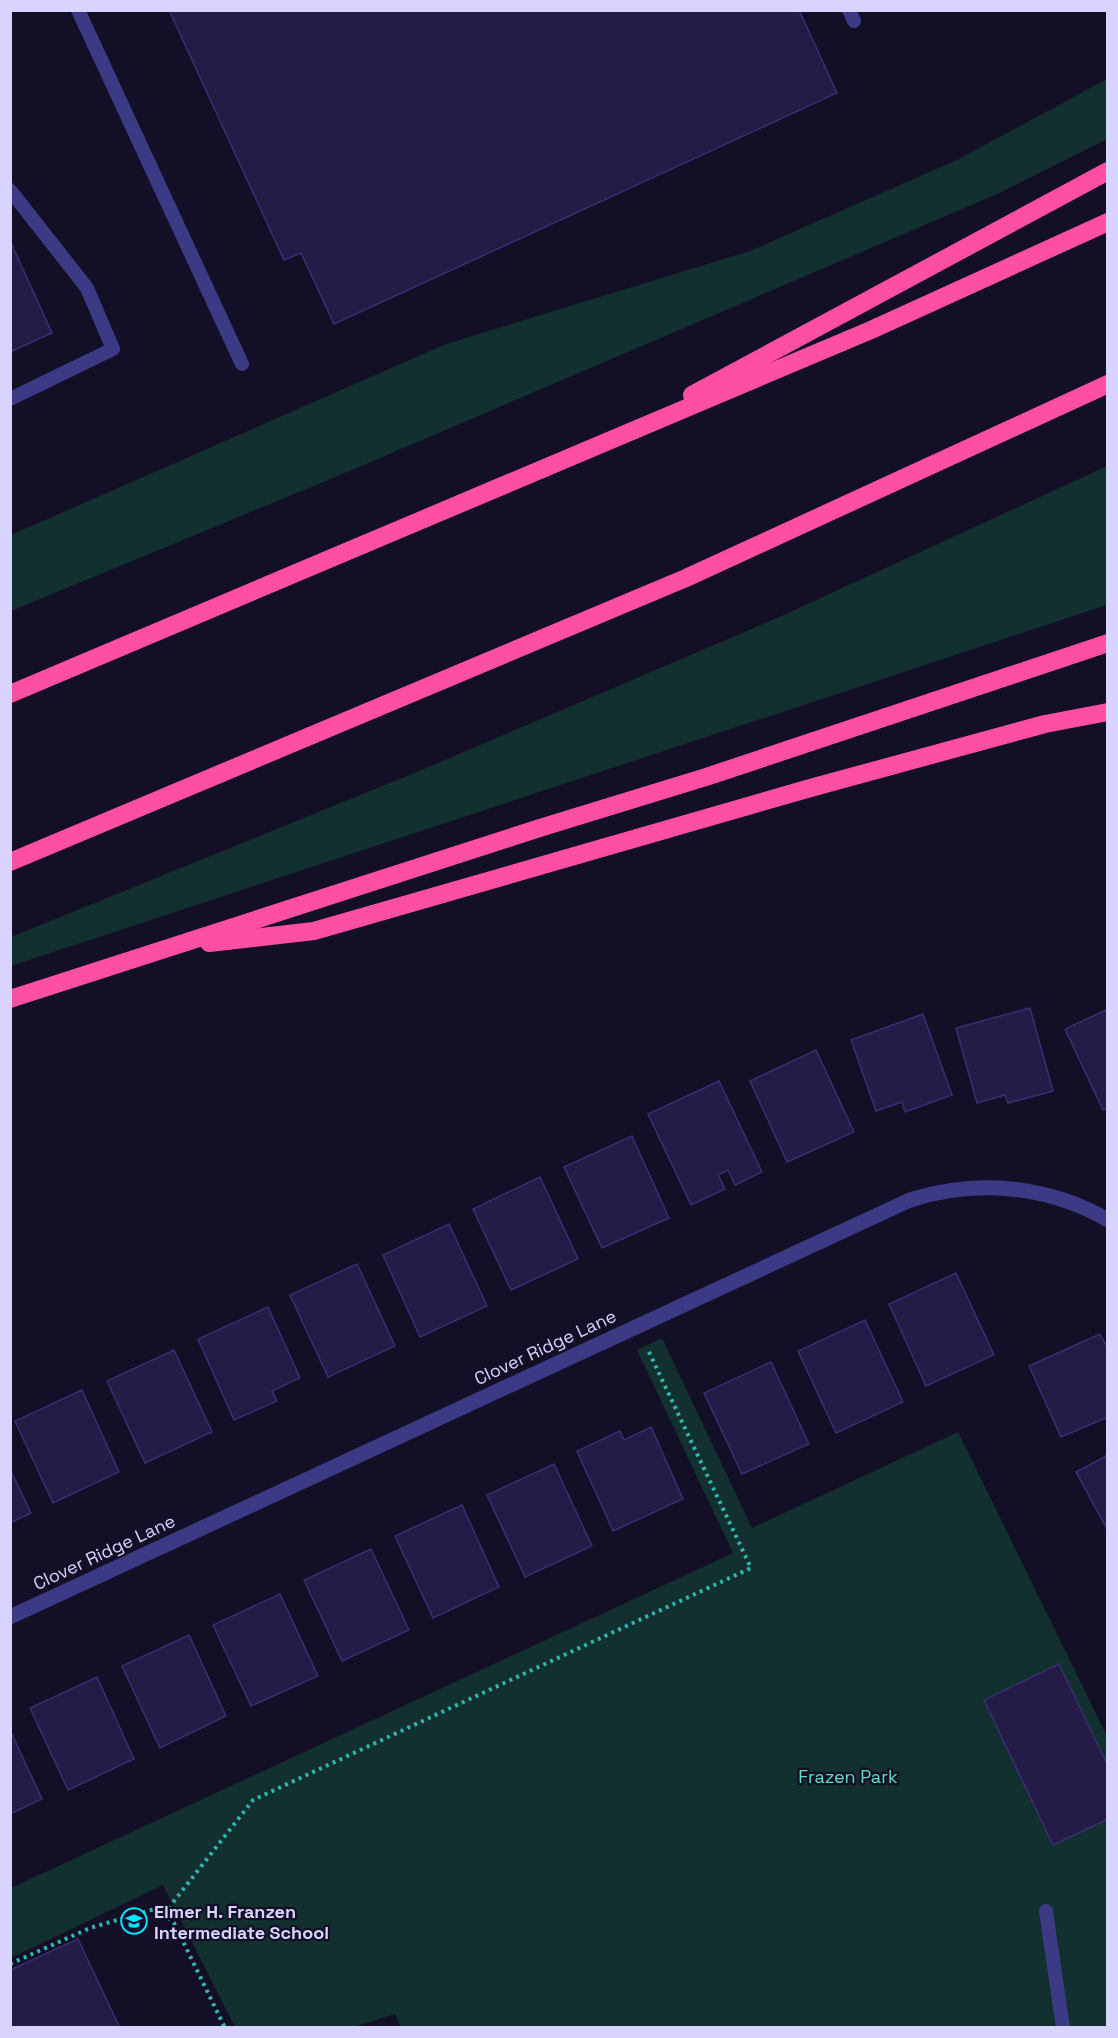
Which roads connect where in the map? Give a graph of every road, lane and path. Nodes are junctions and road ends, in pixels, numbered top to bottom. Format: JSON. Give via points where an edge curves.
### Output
{"nodes":[{"id":1,"x":78,"y":10,"type":"edge"},
{"id":2,"x":1107,"y":171,"type":"edge"},
{"id":3,"x":10,"y":190,"type":"edge"},
{"id":4,"x":1107,"y":222,"type":"edge"},
{"id":5,"x":242,"y":364,"type":"dead end"},
{"id":6,"x":1107,"y":384,"type":"edge"},
{"id":7,"x":10,"y":399,"type":"edge"},
{"id":8,"x":590,"y":449,"type":"junction"},
{"id":9,"x":1107,"y":643,"type":"edge"},
{"id":10,"x":10,"y":694,"type":"edge"},
{"id":11,"x":1107,"y":712,"type":"edge"},
{"id":12,"x":10,"y":862,"type":"edge"},
{"id":13,"x":172,"y":947,"type":"junction"},
{"id":14,"x":10,"y":999,"type":"edge"},
{"id":15,"x":1107,"y":1220,"type":"edge"},
{"id":16,"x":637,"y":1326,"type":"junction"},
{"id":17,"x":10,"y":1617,"type":"edge"},
{"id":18,"x":1046,"y":1911,"type":"dead end"},
{"id":19,"x":164,"y":1914,"type":"junction"},
{"id":20,"x":10,"y":1965,"type":"edge"},
{"id":21,"x":225,"y":2028,"type":"edge"},
{"id":22,"x":1063,"y":2028,"type":"edge"}],
"edges":[{"from":1,"to":5,"type":"lane"},
{"from":2,"to":8,"type":"highway"},
{"from":3,"to":7,"type":"lane","via":[[87,288],[113,349]]},
{"from":4,"to":8,"type":"highway","via":[[871,330]]},
{"from":6,"to":12,"type":"highway","via":[[686,578]]},
{"from":8,"to":10,"type":"highway"},
{"from":9,"to":13,"type":"highway","via":[[706,777]]},
{"from":11,"to":13,"type":"highway","via":[[1045,724],[837,781],[314,931]]},
{"from":13,"to":14,"type":"highway"},
{"from":15,"to":16,"type":"street","name":"Clover Ridge Lane","via":[[1033,1191],[976,1188],[935,1193],[910,1200]]},
{"from":16,"to":17,"type":"street","name":"Clover Ridge Lane"},
{"from":16,"to":19,"type":"path","via":[[751,1568],[253,1800]]},
{"from":18,"to":22,"type":"lane"},
{"from":19,"to":20,"type":"path","via":[[158,1908],[90,1928]]},
{"from":19,"to":21,"type":"path","via":[[174,1923]]}]}
